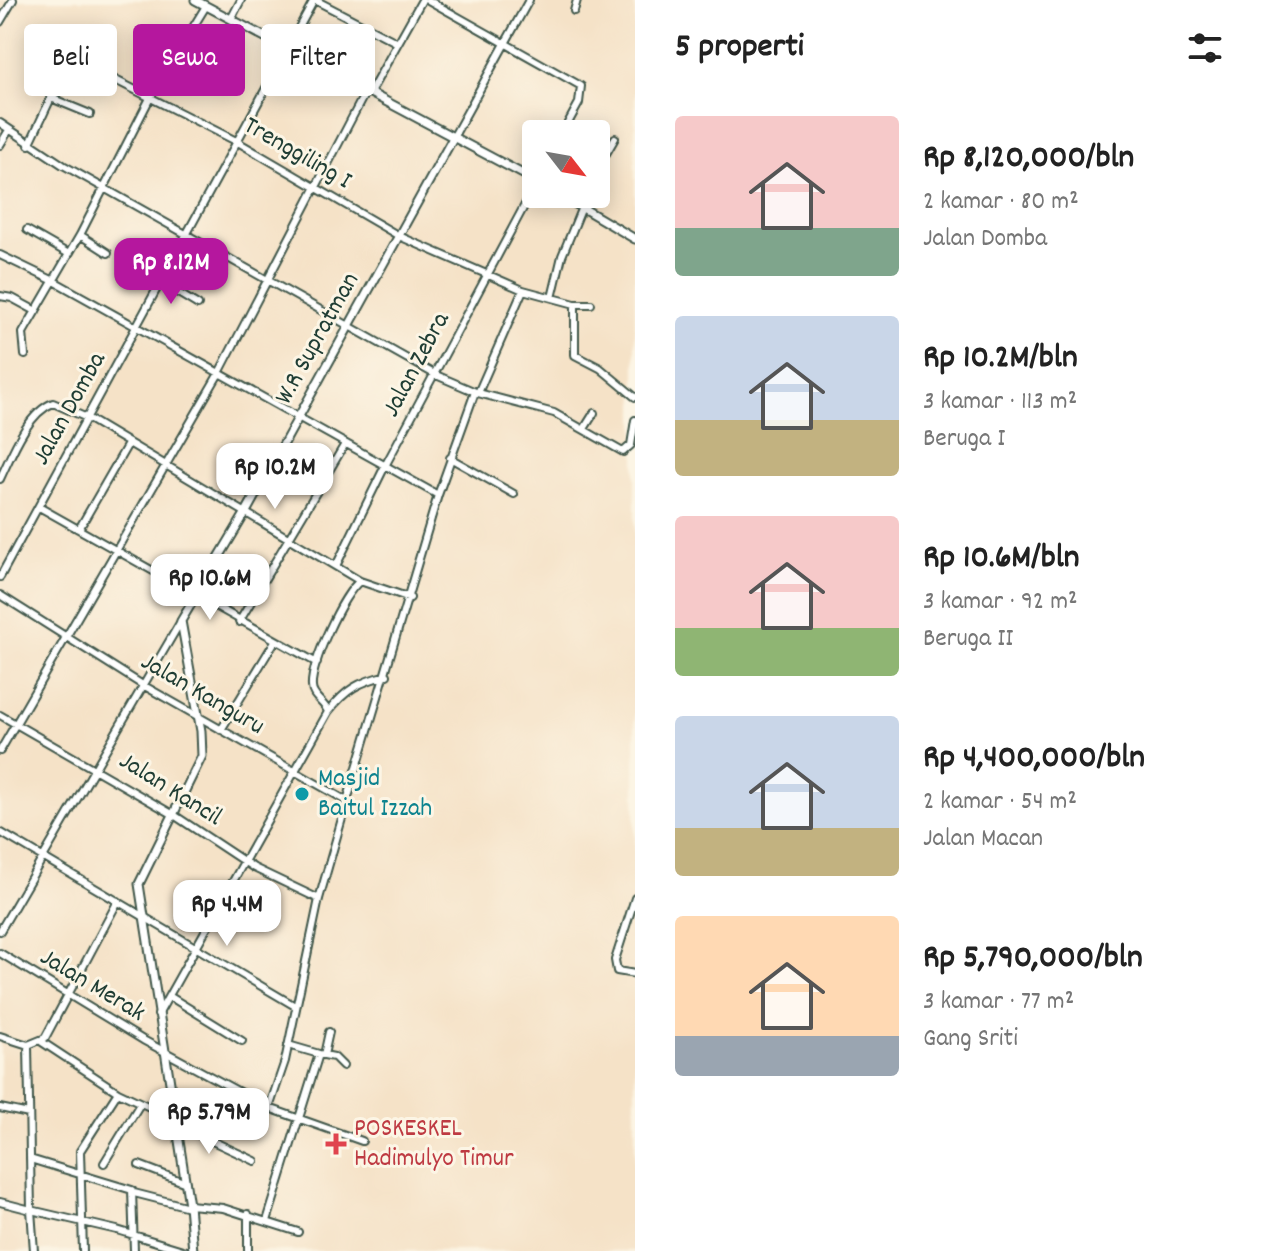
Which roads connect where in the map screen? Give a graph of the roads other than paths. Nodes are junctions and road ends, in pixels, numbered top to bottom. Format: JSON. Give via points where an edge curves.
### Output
{"nodes":[{"id":1,"x":13,"y":0,"type":"edge"},
{"id":2,"x":195,"y":0,"type":"edge"},
{"id":3,"x":241,"y":0,"type":"edge"},
{"id":4,"x":314,"y":0,"type":"edge"},
{"id":5,"x":425,"y":0,"type":"edge"},
{"id":6,"x":529,"y":0,"type":"edge"},
{"id":7,"x":577,"y":0,"type":"edge"},
{"id":8,"x":206,"y":6,"type":"junction"},
{"id":9,"x":574,"y":11,"type":"dead end"},
{"id":10,"x":231,"y":19,"type":"junction"},
{"id":11,"x":0,"y":22,"type":"edge"},
{"id":12,"x":195,"y":24,"type":"edge"},
{"id":13,"x":300,"y":24,"type":"edge"},
{"id":14,"x":261,"y":35,"type":"edge"},
{"id":15,"x":398,"y":43,"type":"junction"},
{"id":16,"x":505,"y":43,"type":"junction"},
{"id":17,"x":375,"y":80,"type":"edge"},
{"id":18,"x":375,"y":93,"type":"edge"},
{"id":19,"x":261,"y":95,"type":"edge"},
{"id":20,"x":53,"y":96,"type":"edge"},
{"id":21,"x":151,"y":96,"type":"joint"},
{"id":22,"x":366,"y":96,"type":"edge"},
{"id":23,"x":51,"y":98,"type":"junction"},
{"id":24,"x":90,"y":114,"type":"dead end"},
{"id":25,"x":569,"y":120,"type":"edge"},
{"id":26,"x":0,"y":123,"type":"edge"},
{"id":27,"x":9,"y":130,"type":"junction"},
{"id":28,"x":454,"y":136,"type":"junction"},
{"id":29,"x":615,"y":138,"type":"dead end"},
{"id":30,"x":236,"y":141,"type":"junction"},
{"id":31,"x":0,"y":145,"type":"edge"},
{"id":32,"x":29,"y":145,"type":"junction"},
{"id":33,"x":610,"y":147,"type":"edge"},
{"id":34,"x":522,"y":174,"type":"edge"},
{"id":35,"x":315,"y":186,"type":"junction"},
{"id":36,"x":103,"y":187,"type":"junction"},
{"id":37,"x":522,"y":208,"type":"edge"},
{"id":38,"x":579,"y":208,"type":"edge"},
{"id":39,"x":583,"y":208,"type":"edge"},
{"id":40,"x":27,"y":230,"type":"dead end"},
{"id":41,"x":80,"y":235,"type":"junction"},
{"id":42,"x":186,"y":235,"type":"junction"},
{"id":43,"x":399,"y":236,"type":"junction"},
{"id":44,"x":635,"y":239,"type":"edge"},
{"id":45,"x":108,"y":253,"type":"dead end"},
{"id":46,"x":69,"y":254,"type":"junction"},
{"id":47,"x":0,"y":255,"type":"edge"},
{"id":48,"x":487,"y":276,"type":"junction"},
{"id":49,"x":268,"y":280,"type":"junction"},
{"id":50,"x":54,"y":281,"type":"junction"},
{"id":51,"x":160,"y":282,"type":"junction"},
{"id":52,"x":523,"y":290,"type":"junction"},
{"id":53,"x":0,"y":296,"type":"edge"},
{"id":54,"x":552,"y":298,"type":"junction"},
{"id":55,"x":575,"y":304,"type":"junction"},
{"id":56,"x":591,"y":304,"type":"dead end"},
{"id":57,"x":198,"y":305,"type":"dead end"},
{"id":58,"x":36,"y":311,"type":"junction"},
{"id":59,"x":346,"y":327,"type":"junction"},
{"id":60,"x":137,"y":330,"type":"junction"},
{"id":61,"x":25,"y":355,"type":"dead end"},
{"id":62,"x":218,"y":375,"type":"junction"},
{"id":63,"x":436,"y":375,"type":"junction"},
{"id":64,"x":476,"y":393,"type":"junction"},
{"id":65,"x":635,"y":397,"type":"edge"},
{"id":66,"x":594,"y":413,"type":"dead end"},
{"id":67,"x":87,"y":418,"type":"junction"},
{"id":68,"x":296,"y":418,"type":"junction"},
{"id":69,"x":635,"y":420,"type":"edge"},
{"id":70,"x":584,"y":429,"type":"junction"},
{"id":71,"x":128,"y":444,"type":"junction"},
{"id":72,"x":345,"y":444,"type":"junction"},
{"id":73,"x":450,"y":458,"type":"junction"},
{"id":74,"x":166,"y":466,"type":"junction"},
{"id":75,"x":385,"y":466,"type":"junction"},
{"id":76,"x":0,"y":479,"type":"edge"},
{"id":77,"x":514,"y":494,"type":"dead end"},
{"id":78,"x":438,"y":495,"type":"junction"},
{"id":79,"x":39,"y":507,"type":"junction"},
{"id":80,"x":246,"y":512,"type":"junction"},
{"id":81,"x":79,"y":529,"type":"junction"},
{"id":82,"x":288,"y":536,"type":"junction"},
{"id":83,"x":117,"y":551,"type":"junction"},
{"id":84,"x":336,"y":566,"type":"junction"},
{"id":85,"x":0,"y":577,"type":"edge"},
{"id":86,"x":360,"y":581,"type":"junction"},
{"id":87,"x":0,"y":595,"type":"edge"},
{"id":88,"x":196,"y":597,"type":"junction"},
{"id":89,"x":410,"y":598,"type":"junction"},
{"id":90,"x":181,"y":621,"type":"junction"},
{"id":91,"x":239,"y":622,"type":"junction"},
{"id":92,"x":67,"y":638,"type":"junction"},
{"id":93,"x":275,"y":641,"type":"junction"},
{"id":94,"x":317,"y":663,"type":"junction"},
{"id":95,"x":387,"y":675,"type":"junction"},
{"id":96,"x":141,"y":684,"type":"junction"},
{"id":97,"x":328,"y":712,"type":"junction"},
{"id":98,"x":198,"y":714,"type":"junction"},
{"id":99,"x":0,"y":715,"type":"edge"},
{"id":100,"x":15,"y":725,"type":"junction"},
{"id":101,"x":221,"y":730,"type":"junction"},
{"id":102,"x":0,"y":751,"type":"edge"},
{"id":103,"x":96,"y":769,"type":"junction"},
{"id":104,"x":295,"y":772,"type":"junction"},
{"id":105,"x":347,"y":801,"type":"junction"},
{"id":106,"x":174,"y":815,"type":"junction"},
{"id":107,"x":0,"y":832,"type":"edge"},
{"id":108,"x":44,"y":858,"type":"junction"},
{"id":109,"x":246,"y":862,"type":"junction"},
{"id":110,"x":635,"y":898,"type":"edge"},
{"id":111,"x":319,"y":899,"type":"junction"},
{"id":112,"x":118,"y":901,"type":"junction"},
{"id":113,"x":143,"y":916,"type":"junction"},
{"id":114,"x":0,"y":931,"type":"edge"},
{"id":115,"x":198,"y":948,"type":"junction"},
{"id":116,"x":0,"y":953,"type":"edge"},
{"id":117,"x":635,"y":974,"type":"edge"},
{"id":118,"x":69,"y":994,"type":"junction"},
{"id":119,"x":169,"y":996,"type":"junction"},
{"id":120,"x":295,"y":1006,"type":"junction"},
{"id":121,"x":158,"y":1015,"type":"junction"},
{"id":122,"x":329,"y":1032,"type":"dead end"},
{"id":123,"x":0,"y":1036,"type":"edge"},
{"id":124,"x":242,"y":1041,"type":"dead end"},
{"id":125,"x":42,"y":1042,"type":"junction"},
{"id":126,"x":28,"y":1045,"type":"junction"},
{"id":127,"x":288,"y":1045,"type":"junction"},
{"id":128,"x":165,"y":1051,"type":"junction"},
{"id":129,"x":321,"y":1055,"type":"junction"},
{"id":130,"x":343,"y":1066,"type":"dead end"},
{"id":131,"x":118,"y":1092,"type":"junction"},
{"id":132,"x":140,"y":1104,"type":"junction"},
{"id":133,"x":0,"y":1108,"type":"edge"},
{"id":134,"x":269,"y":1108,"type":"junction"},
{"id":135,"x":29,"y":1114,"type":"junction"},
{"id":136,"x":302,"y":1118,"type":"junction"},
{"id":137,"x":176,"y":1122,"type":"junction"},
{"id":138,"x":362,"y":1141,"type":"dead end"},
{"id":139,"x":30,"y":1159,"type":"junction"},
{"id":140,"x":255,"y":1161,"type":"dead end"},
{"id":141,"x":104,"y":1163,"type":"dead end"},
{"id":142,"x":139,"y":1165,"type":"dead end"},
{"id":143,"x":82,"y":1176,"type":"junction"},
{"id":144,"x":186,"y":1183,"type":"junction"},
{"id":145,"x":134,"y":1193,"type":"junction"},
{"id":146,"x":0,"y":1202,"type":"edge"},
{"id":147,"x":189,"y":1206,"type":"junction"},
{"id":148,"x":31,"y":1210,"type":"junction"},
{"id":149,"x":248,"y":1214,"type":"junction"},
{"id":150,"x":267,"y":1221,"type":"junction"},
{"id":151,"x":83,"y":1223,"type":"junction"},
{"id":152,"x":298,"y":1232,"type":"dead end"},
{"id":153,"x":132,"y":1234,"type":"junction"},
{"id":154,"x":34,"y":1251,"type":"edge"},
{"id":155,"x":83,"y":1251,"type":"edge"},
{"id":156,"x":134,"y":1251,"type":"edge"},
{"id":157,"x":186,"y":1251,"type":"edge"},
{"id":158,"x":193,"y":1251,"type":"edge"},
{"id":159,"x":248,"y":1251,"type":"edge"}],
"edges":[{"from":1,"to":11,"type":"street"},
{"from":2,"to":8,"type":"street"},
{"from":3,"to":10,"type":"street"},
{"from":4,"to":13,"type":"street","name":"Jalan Domba"},
{"from":4,"to":15,"type":"street"},
{"from":5,"to":15,"type":"street"},
{"from":5,"to":16,"type":"street"},
{"from":6,"to":16,"type":"street"},
{"from":7,"to":9,"type":"street"},
{"from":8,"to":10,"type":"street"},
{"from":8,"to":12,"type":"street"},
{"from":10,"to":14,"type":"street"},
{"from":15,"to":17,"type":"street"},
{"from":16,"to":25,"type":"street","via":[[579,84],[581,96]]},
{"from":16,"to":28,"type":"street"},
{"from":18,"to":28,"type":"street"},
{"from":19,"to":30,"type":"street","name":"Jalan Domba"},
{"from":20,"to":23,"type":"street"},
{"from":21,"to":30,"type":"street","name":"Trenggiling I"},
{"from":21,"to":36,"type":"street"},
{"from":22,"to":35,"type":"street"},
{"from":23,"to":24,"type":"street"},
{"from":23,"to":32,"type":"street"},
{"from":26,"to":27,"type":"street"},
{"from":27,"to":31,"type":"street"},
{"from":27,"to":32,"type":"street"},
{"from":28,"to":34,"type":"street"},
{"from":28,"to":43,"type":"street","name":"W.R Supratman"},
{"from":29,"to":33,"type":"street"},
{"from":30,"to":35,"type":"street","name":"Trenggiling I"},
{"from":30,"to":42,"type":"street","name":"Jalan Domba"},
{"from":32,"to":36,"type":"street"},
{"from":35,"to":43,"type":"street","name":"Trenggiling I"},
{"from":35,"to":49,"type":"street"},
{"from":36,"to":41,"type":"street"},
{"from":36,"to":42,"type":"street"},
{"from":37,"to":48,"type":"street","name":"Jalan Zebra"},
{"from":38,"to":54,"type":"street"},
{"from":39,"to":44,"type":"street"},
{"from":40,"to":46,"type":"street"},
{"from":41,"to":45,"type":"street"},
{"from":41,"to":46,"type":"street"},
{"from":42,"to":49,"type":"street"},
{"from":42,"to":51,"type":"street","name":"Jalan Domba"},
{"from":43,"to":48,"type":"street","name":"Trenggiling I"},
{"from":43,"to":59,"type":"street","name":"W.R Supratman"},
{"from":46,"to":50,"type":"street"},
{"from":47,"to":50,"type":"street"},
{"from":48,"to":52,"type":"street","name":"Trenggiling I"},
{"from":48,"to":63,"type":"street","name":"Jalan Zebra"},
{"from":49,"to":59,"type":"street"},
{"from":49,"to":62,"type":"street"},
{"from":50,"to":58,"type":"street"},
{"from":50,"to":60,"type":"street"},
{"from":51,"to":57,"type":"street"},
{"from":51,"to":60,"type":"street","name":"Jalan Domba"},
{"from":52,"to":54,"type":"street","name":"Trenggiling I"},
{"from":52,"to":64,"type":"street"},
{"from":53,"to":58,"type":"street"},
{"from":54,"to":55,"type":"street","name":"Trenggiling I"},
{"from":55,"to":56,"type":"street","name":"Trenggiling I"},
{"from":55,"to":65,"type":"street","via":[[575,355]]},
{"from":58,"to":61,"type":"street","via":[[23,333]]},
{"from":59,"to":63,"type":"street"},
{"from":59,"to":68,"type":"street","name":"W.R Supratman"},
{"from":60,"to":62,"type":"street"},
{"from":60,"to":67,"type":"street","name":"Jalan Domba"},
{"from":62,"to":68,"type":"street"},
{"from":62,"to":74,"type":"street"},
{"from":63,"to":64,"type":"street"},
{"from":63,"to":75,"type":"street","name":"Jalan Zebra"},
{"from":64,"to":70,"type":"street","via":[[540,407]]},
{"from":64,"to":73,"type":"street"},
{"from":66,"to":70,"type":"street"},
{"from":67,"to":71,"type":"street"},
{"from":67,"to":76,"type":"street","via":[[53,403],[44,407],[14,448]]},
{"from":67,"to":79,"type":"street","name":"Jalan Domba"},
{"from":68,"to":72,"type":"street"},
{"from":68,"to":80,"type":"street","name":"W.R Supratman"},
{"from":69,"to":70,"type":"street","via":[[626,452]]},
{"from":71,"to":74,"type":"street"},
{"from":71,"to":81,"type":"street"},
{"from":72,"to":75,"type":"street"},
{"from":72,"to":82,"type":"street"},
{"from":73,"to":77,"type":"street"},
{"from":73,"to":78,"type":"street"},
{"from":74,"to":80,"type":"street"},
{"from":74,"to":83,"type":"street"},
{"from":75,"to":78,"type":"street"},
{"from":75,"to":84,"type":"street","name":"Jalan Zebra"},
{"from":78,"to":89,"type":"street"},
{"from":79,"to":81,"type":"street"},
{"from":79,"to":85,"type":"street","name":"Jalan Domba"},
{"from":80,"to":82,"type":"street"},
{"from":80,"to":88,"type":"street","name":"W.R Supratman"},
{"from":81,"to":83,"type":"street"},
{"from":82,"to":84,"type":"street"},
{"from":82,"to":91,"type":"street"},
{"from":83,"to":88,"type":"street"},
{"from":83,"to":92,"type":"street"},
{"from":84,"to":86,"type":"street"},
{"from":86,"to":89,"type":"street"},
{"from":86,"to":94,"type":"street","via":[[348,594]]},
{"from":87,"to":92,"type":"street","name":"Jalan Kanguru"},
{"from":88,"to":90,"type":"street","name":"W.R Supratman"},
{"from":88,"to":91,"type":"street"},
{"from":89,"to":95,"type":"street"},
{"from":90,"to":96,"type":"street"},
{"from":90,"to":98,"type":"street"},
{"from":91,"to":93,"type":"street"},
{"from":92,"to":96,"type":"street","name":"Jalan Kanguru"},
{"from":92,"to":100,"type":"street"},
{"from":93,"to":94,"type":"street"},
{"from":93,"to":101,"type":"street"},
{"from":94,"to":97,"type":"street","via":[[311,689]]},
{"from":95,"to":97,"type":"street","via":[[357,682]]},
{"from":95,"to":105,"type":"street"},
{"from":96,"to":98,"type":"street","name":"Jalan Kanguru"},
{"from":96,"to":103,"type":"street"},
{"from":97,"to":104,"type":"street"},
{"from":98,"to":101,"type":"street","name":"Jalan Kanguru"},
{"from":98,"to":106,"type":"street","via":[[202,756]]},
{"from":99,"to":100,"type":"street","name":"Jalan Kancil"},
{"from":100,"to":102,"type":"street"},
{"from":100,"to":103,"type":"street","name":"Jalan Kancil"},
{"from":101,"to":104,"type":"street","name":"Jalan Kanguru"},
{"from":103,"to":106,"type":"street","name":"Jalan Kancil"},
{"from":103,"to":108,"type":"street"},
{"from":104,"to":105,"type":"street","name":"Jalan Kanguru"},
{"from":104,"to":109,"type":"street"},
{"from":105,"to":111,"type":"street"},
{"from":106,"to":109,"type":"street","name":"Jalan Kancil"},
{"from":106,"to":113,"type":"street","via":[[139,884]]},
{"from":107,"to":108,"type":"street"},
{"from":108,"to":112,"type":"street"},
{"from":108,"to":114,"type":"street"},
{"from":109,"to":111,"type":"street","name":"Jalan Kancil"},
{"from":109,"to":115,"type":"street"},
{"from":110,"to":117,"type":"street","via":[[615,960],[617,971]]},
{"from":111,"to":120,"type":"street"},
{"from":112,"to":113,"type":"street"},
{"from":112,"to":118,"type":"street"},
{"from":113,"to":115,"type":"street"},
{"from":113,"to":121,"type":"street"},
{"from":115,"to":119,"type":"street"},
{"from":115,"to":120,"type":"street"},
{"from":116,"to":118,"type":"street","name":"Jalan Merak"},
{"from":118,"to":125,"type":"street"},
{"from":118,"to":128,"type":"street","name":"Jalan Merak"},
{"from":119,"to":121,"type":"street"},
{"from":119,"to":124,"type":"street"},
{"from":120,"to":127,"type":"street"},
{"from":121,"to":128,"type":"street"},
{"from":122,"to":129,"type":"street"},
{"from":123,"to":126,"type":"street"},
{"from":125,"to":126,"type":"street"},
{"from":125,"to":131,"type":"street"},
{"from":126,"to":135,"type":"street"},
{"from":127,"to":129,"type":"street"},
{"from":127,"to":134,"type":"street"},
{"from":128,"to":134,"type":"street","name":"Jalan Merak"},
{"from":128,"to":137,"type":"street"},
{"from":129,"to":130,"type":"street"},
{"from":129,"to":136,"type":"street"},
{"from":131,"to":132,"type":"street"},
{"from":131,"to":143,"type":"street","via":[[83,1145]]},
{"from":132,"to":137,"type":"street"},
{"from":132,"to":141,"type":"street"},
{"from":133,"to":135,"type":"street"},
{"from":134,"to":136,"type":"street","name":"Jalan Merak"},
{"from":135,"to":139,"type":"street"},
{"from":136,"to":138,"type":"street","name":"Jalan Merak"},
{"from":136,"to":150,"type":"street"},
{"from":137,"to":140,"type":"street"},
{"from":137,"to":144,"type":"street"},
{"from":139,"to":143,"type":"street"},
{"from":139,"to":148,"type":"street"},
{"from":142,"to":144,"type":"street"},
{"from":143,"to":145,"type":"street"},
{"from":143,"to":151,"type":"street"},
{"from":144,"to":147,"type":"street"},
{"from":145,"to":147,"type":"street"},
{"from":145,"to":153,"type":"street"},
{"from":146,"to":148,"type":"street"},
{"from":147,"to":149,"type":"street"},
{"from":147,"to":158,"type":"street"},
{"from":148,"to":151,"type":"street"},
{"from":148,"to":154,"type":"street"},
{"from":149,"to":150,"type":"street"},
{"from":149,"to":159,"type":"street"},
{"from":150,"to":152,"type":"street"},
{"from":151,"to":153,"type":"street"},
{"from":151,"to":155,"type":"street"},
{"from":153,"to":156,"type":"street"},
{"from":153,"to":157,"type":"street"}]}
